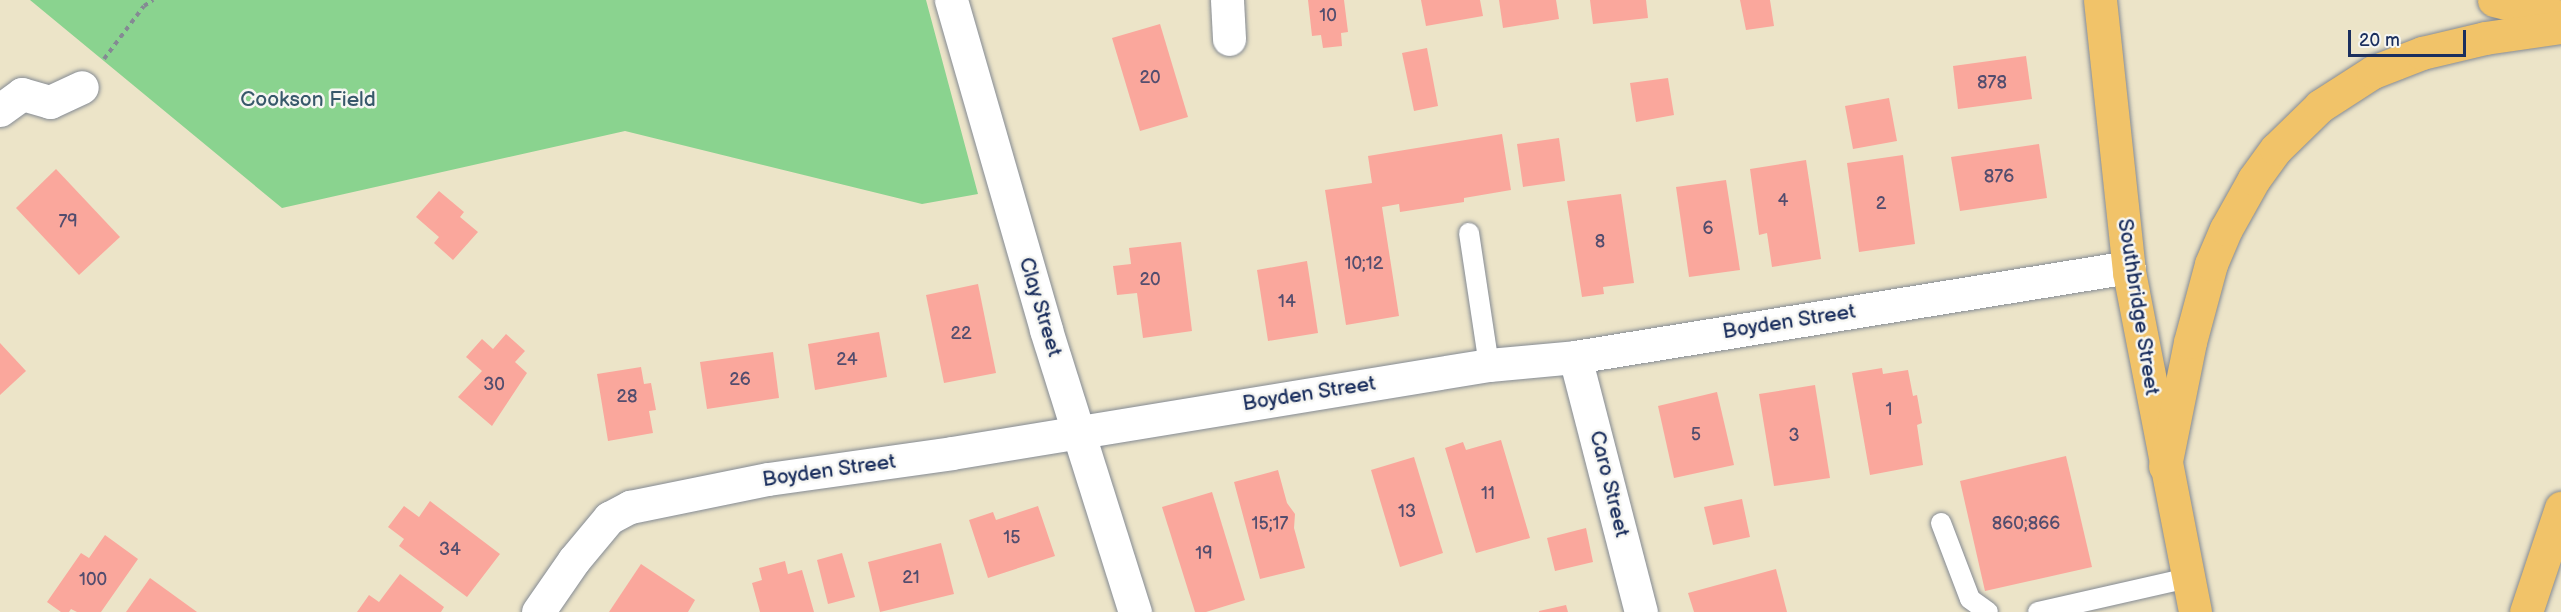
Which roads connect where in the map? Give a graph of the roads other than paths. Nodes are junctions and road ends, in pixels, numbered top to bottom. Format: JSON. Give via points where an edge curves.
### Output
{"nodes":[{"id":1,"x":951,"y":0,"type":"edge"},
{"id":2,"x":1227,"y":0,"type":"edge"},
{"id":3,"x":2100,"y":0,"type":"edge"},
{"id":4,"x":2494,"y":0,"type":"edge"},
{"id":5,"x":2561,"y":17,"type":"edge"},
{"id":6,"x":2561,"y":27,"type":"edge"},
{"id":7,"x":1229,"y":39,"type":"dead end"},
{"id":8,"x":82,"y":87,"type":"road end"},
{"id":9,"x":0,"y":110,"type":"edge"},
{"id":10,"x":1469,"y":233,"type":"dead end"},
{"id":11,"x":2128,"y":267,"type":"junction"},
{"id":12,"x":1575,"y":357,"type":"junction"},
{"id":13,"x":1489,"y":365,"type":"junction"},
{"id":14,"x":1079,"y":431,"type":"junction"},
{"id":15,"x":2165,"y":466,"type":"junction"},
{"id":16,"x":2561,"y":508,"type":"edge"},
{"id":17,"x":1941,"y":523,"type":"dead end"},
{"id":18,"x":2188,"y":578,"type":"junction"},
{"id":19,"x":537,"y":612,"type":"edge"},
{"id":20,"x":1136,"y":612,"type":"edge"},
{"id":21,"x":1641,"y":612,"type":"edge"},
{"id":22,"x":1988,"y":612,"type":"edge"},
{"id":23,"x":2037,"y":612,"type":"edge"},
{"id":24,"x":2195,"y":612,"type":"edge"},
{"id":25,"x":2526,"y":612,"type":"edge"}],
"edges":[{"from":1,"to":14,"type":"street","name":"Clay Street"},
{"from":2,"to":7,"type":"street"},
{"from":3,"to":11,"type":"main road","name":"Southbridge Street"},
{"from":4,"to":5,"type":"main road"},
{"from":6,"to":15,"type":"main road","via":[[2485,38],[2422,53],[2373,72],[2320,106],[2276,149],[2254,179],[2211,264],[2190,342]]},
{"from":8,"to":9,"type":"street","via":[[50,102],[22,94]]},
{"from":10,"to":13,"type":"lane"},
{"from":11,"to":12,"type":"street","name":"Boyden Street"},
{"from":11,"to":15,"type":"main road","name":"Southbridge Street"},
{"from":12,"to":13,"type":"street","name":"Boyden Street"},
{"from":12,"to":21,"type":"street","name":"Caro Street"},
{"from":13,"to":14,"type":"street","name":"Boyden Street"},
{"from":14,"to":19,"type":"street","name":"Boyden Street","via":[[768,479],[630,507],[609,518]]},
{"from":14,"to":20,"type":"street","name":"Clay Street"},
{"from":15,"to":18,"type":"main road","name":"Southbridge Street"},
{"from":16,"to":25,"type":"main road"},
{"from":17,"to":22,"type":"lane","via":[[1970,599]]},
{"from":18,"to":23,"type":"lane"},
{"from":18,"to":24,"type":"main road","name":"Southbridge Street"}]}
